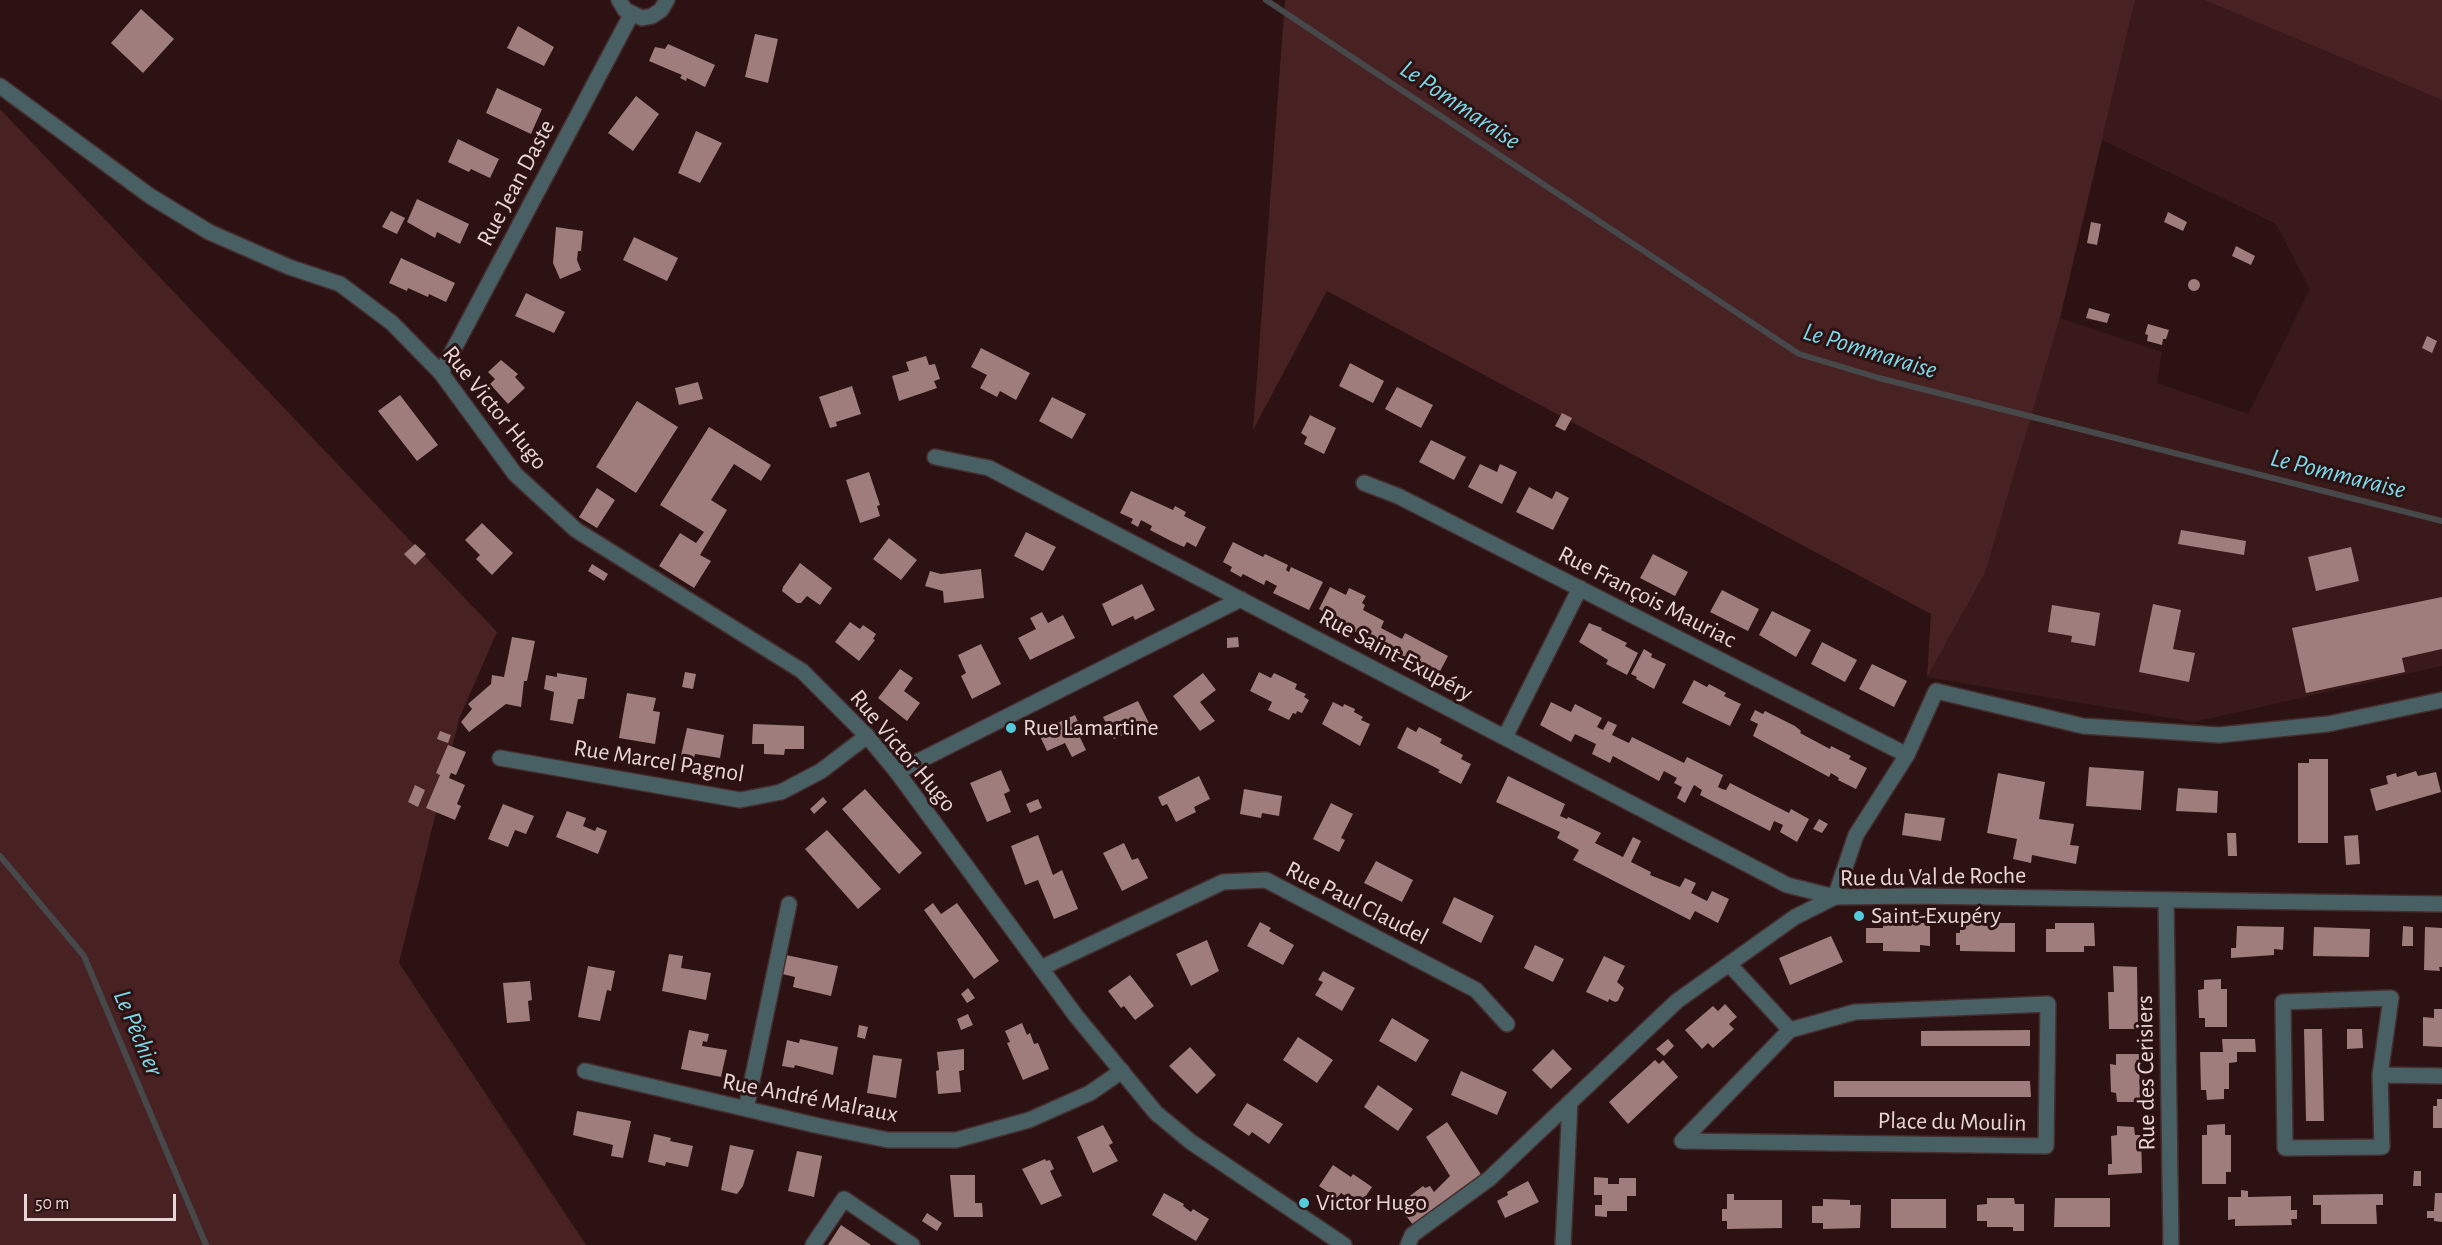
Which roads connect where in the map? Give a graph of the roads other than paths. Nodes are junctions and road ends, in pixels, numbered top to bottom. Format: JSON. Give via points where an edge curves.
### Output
{"nodes":[{"id":1,"x":619,"y":0,"type":"edge"},
{"id":2,"x":667,"y":0,"type":"edge"},
{"id":3,"x":631,"y":15,"type":"junction"},
{"id":4,"x":0,"y":86,"type":"edge"},
{"id":5,"x":441,"y":373,"type":"junction"},
{"id":6,"x":935,"y":457,"type":"dead end"},
{"id":7,"x":1364,"y":483,"type":"dead end"},
{"id":8,"x":1580,"y":588,"type":"junction"},
{"id":9,"x":1241,"y":600,"type":"junction"},
{"id":10,"x":2442,"y":700,"type":"edge"},
{"id":11,"x":867,"y":736,"type":"junction"},
{"id":12,"x":1505,"y":737,"type":"junction"},
{"id":13,"x":1907,"y":755,"type":"junction"},
{"id":14,"x":500,"y":758,"type":"dead end"},
{"id":15,"x":897,"y":772,"type":"junction"},
{"id":16,"x":1835,"y":897,"type":"junction"},
{"id":17,"x":2166,"y":900,"type":"junction"},
{"id":18,"x":789,"y":904,"type":"dead end"},
{"id":19,"x":2442,"y":904,"type":"edge"},
{"id":20,"x":1729,"y":964,"type":"junction"},
{"id":21,"x":1041,"y":968,"type":"junction"},
{"id":22,"x":1507,"y":1024,"type":"dead end"},
{"id":23,"x":1790,"y":1030,"type":"junction"},
{"id":24,"x":585,"y":1071,"type":"dead end"},
{"id":25,"x":1122,"y":1071,"type":"junction"},
{"id":26,"x":2380,"y":1075,"type":"junction"},
{"id":27,"x":2442,"y":1076,"type":"edge"},
{"id":28,"x":1570,"y":1102,"type":"junction"},
{"id":29,"x":746,"y":1109,"type":"junction"},
{"id":30,"x":813,"y":1245,"type":"edge"},
{"id":31,"x":912,"y":1245,"type":"edge"},
{"id":32,"x":1344,"y":1245,"type":"edge"},
{"id":33,"x":1408,"y":1245,"type":"edge"},
{"id":34,"x":1563,"y":1245,"type":"edge"},
{"id":35,"x":2171,"y":1245,"type":"edge"}],
"edges":[{"from":1,"to":3,"type":"street"},
{"from":2,"to":3,"type":"street","via":[[652,16]]},
{"from":3,"to":5,"type":"street","name":"Rue Jean Daste"},
{"from":4,"to":5,"type":"street","name":"Rue Victor Hugo","via":[[150,196],[209,232],[289,267],[340,284],[392,323]]},
{"from":5,"to":11,"type":"street","name":"Rue Victor Hugo","via":[[515,474],[576,530],[802,671]]},
{"from":6,"to":9,"type":"street","name":"Rue Saint-Exupéry","via":[[988,468]]},
{"from":7,"to":8,"type":"street","name":"Rue François Mauriac","via":[[1398,496]]},
{"from":8,"to":12,"type":"street"},
{"from":8,"to":13,"type":"street","name":"Rue François Mauriac"},
{"from":9,"to":12,"type":"street","name":"Rue Saint-Exupéry"},
{"from":9,"to":15,"type":"street"},
{"from":10,"to":13,"type":"street","via":[[2328,724],[2219,735],[2083,726],[1936,691]]},
{"from":11,"to":14,"type":"street","name":"Rue Marcel Pagnol","via":[[821,771],[781,792],[740,800]]},
{"from":11,"to":15,"type":"street","name":"Rue Victor Hugo"},
{"from":12,"to":16,"type":"street","name":"Rue Saint-Exupéry","via":[[1787,885]]},
{"from":13,"to":16,"type":"street","via":[[1856,835]]},
{"from":15,"to":21,"type":"street","name":"Rue Victor Hugo"},
{"from":16,"to":17,"type":"street","name":"Rue du Val de Roche"},
{"from":16,"to":20,"type":"street","name":"Rue du Val de Roche","via":[[1795,917]]},
{"from":17,"to":19,"type":"street","name":"Rue du Val de Roche"},
{"from":17,"to":35,"type":"street","name":"Rue des Cerisiers"},
{"from":18,"to":29,"type":"street"},
{"from":20,"to":23,"type":"street"},
{"from":20,"to":28,"type":"street","name":"Rue du Val de Roche","via":[[1677,1001]]},
{"from":21,"to":22,"type":"street","name":"Rue Paul Claudel","via":[[1222,882],[1266,880],[1476,990]]},
{"from":21,"to":25,"type":"street","name":"Rue Victor Hugo"},
{"from":23,"to":23,"type":"street","name":"Place du Moulin","via":[[1855,1012],[2049,1004],[2046,1146],[1682,1141]]},
{"from":24,"to":29,"type":"street","name":"Rue André Malraux"},
{"from":25,"to":29,"type":"street","name":"Rue André Malraux","via":[[1090,1093],[1029,1120],[956,1140],[888,1140]]},
{"from":25,"to":32,"type":"street","name":"Rue Victor Hugo","via":[[1156,1113],[1191,1142]]},
{"from":26,"to":26,"type":"street","via":[[2382,1147],[2285,1148],[2283,1002],[2391,998]]},
{"from":26,"to":27,"type":"street"},
{"from":28,"to":33,"type":"street","name":"Rue du Val de Roche","via":[[1489,1179],[1412,1235]]},
{"from":28,"to":34,"type":"street"},
{"from":30,"to":31,"type":"street","via":[[844,1199]]}]}
